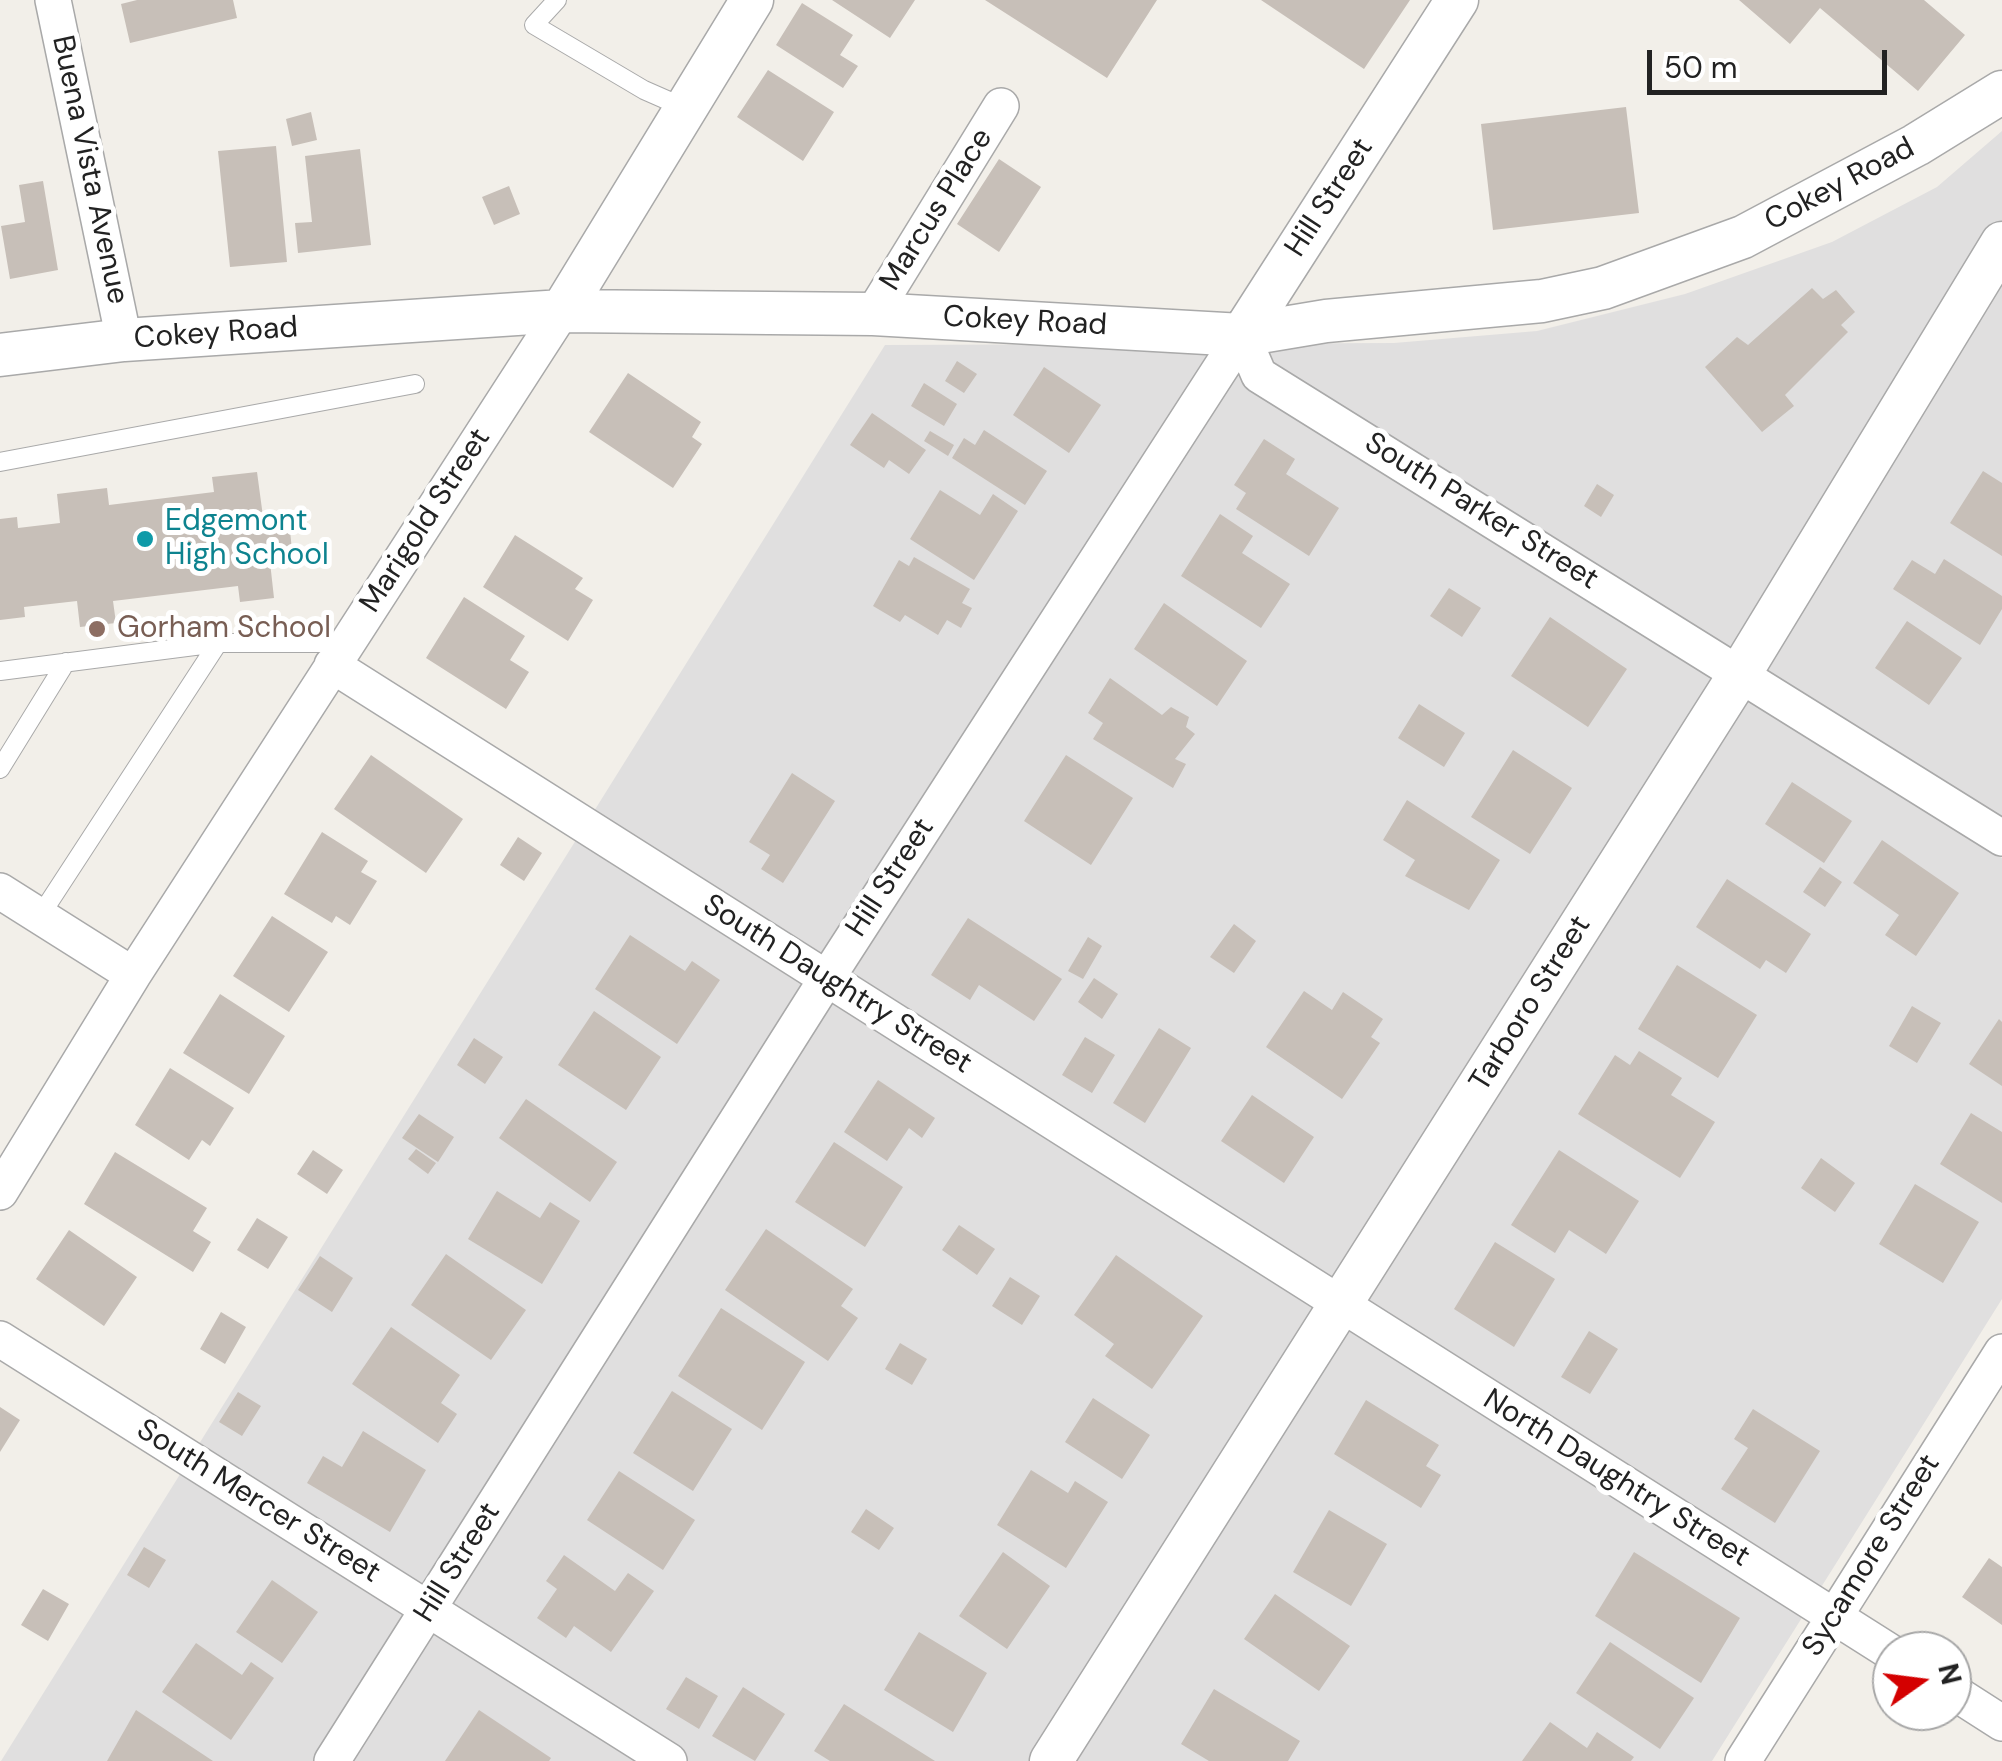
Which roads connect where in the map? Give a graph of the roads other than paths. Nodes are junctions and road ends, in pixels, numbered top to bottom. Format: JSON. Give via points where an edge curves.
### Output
{"nodes":[{"id":1,"x":53,"y":0,"type":"edge"},
{"id":2,"x":557,"y":0,"type":"edge"},
{"id":3,"x":1457,"y":0,"type":"edge"},
{"id":4,"x":744,"y":2,"type":"edge"},
{"id":5,"x":2002,"y":92,"type":"edge"},
{"id":6,"x":1001,"y":106,"type":"dead end"},
{"id":7,"x":686,"y":108,"type":"junction"},
{"id":8,"x":2002,"y":242,"type":"edge"},
{"id":9,"x":562,"y":311,"type":"junction"},
{"id":10,"x":873,"y":314,"type":"junction"},
{"id":11,"x":1242,"y":334,"type":"junction"},
{"id":12,"x":124,"y":340,"type":"junction"},
{"id":13,"x":0,"y":355,"type":"edge"},
{"id":14,"x":415,"y":384,"type":"dead end"},
{"id":15,"x":0,"y":462,"type":"edge"},
{"id":16,"x":218,"y":643,"type":"junction"},
{"id":17,"x":340,"y":654,"type":"junction"},
{"id":18,"x":66,"y":662,"type":"junction"},
{"id":19,"x":0,"y":672,"type":"edge"},
{"id":20,"x":1741,"y":672,"type":"junction"},
{"id":21,"x":0,"y":769,"type":"edge"},
{"id":22,"x":2002,"y":838,"type":"edge"},
{"id":23,"x":0,"y":890,"type":"edge"},
{"id":24,"x":40,"y":916,"type":"junction"},
{"id":25,"x":133,"y":975,"type":"junction"},
{"id":26,"x":827,"y":978,"type":"junction"},
{"id":27,"x":0,"y":1192,"type":"edge"},
{"id":28,"x":1340,"y":1305,"type":"junction"},
{"id":29,"x":0,"y":1339,"type":"edge"},
{"id":30,"x":2002,"y":1352,"type":"edge"},
{"id":31,"x":428,"y":1610,"type":"junction"},
{"id":32,"x":1834,"y":1616,"type":"junction"},
{"id":33,"x":1872,"y":1640,"type":"edge"},
{"id":34,"x":1972,"y":1704,"type":"edge"},
{"id":35,"x":2002,"y":1723,"type":"edge"},
{"id":36,"x":332,"y":1761,"type":"edge"},
{"id":37,"x":669,"y":1761,"type":"edge"},
{"id":38,"x":1052,"y":1761,"type":"edge"},
{"id":39,"x":1742,"y":1761,"type":"edge"}],
"edges":[{"from":1,"to":12,"type":"street","name":"Buena Vista Avenue"},
{"from":2,"to":7,"type":"lane","via":[[534,25]]},
{"from":3,"to":11,"type":"street","name":"Hill Street"},
{"from":4,"to":7,"type":"street","name":"Marigold Street"},
{"from":5,"to":11,"type":"street","name":"Cokey Road","via":[[1743,237],[1603,288],[1542,301]]},
{"from":6,"to":10,"type":"street","name":"Marcus Place"},
{"from":7,"to":9,"type":"street","name":"Marigold Street"},
{"from":8,"to":20,"type":"street","name":"Tarboro Street"},
{"from":9,"to":10,"type":"street","name":"Cokey Road"},
{"from":9,"to":12,"type":"street","name":"Cokey Road"},
{"from":9,"to":17,"type":"street","name":"Marigold Street"},
{"from":10,"to":11,"type":"street","name":"Cokey Road"},
{"from":11,"to":20,"type":"street","name":"South Parker Street","via":[[1259,376]]},
{"from":11,"to":26,"type":"street","name":"Hill Street"},
{"from":12,"to":13,"type":"street","name":"Cokey Road"},
{"from":14,"to":15,"type":"lane"},
{"from":16,"to":17,"type":"lane"},
{"from":16,"to":18,"type":"lane"},
{"from":16,"to":24,"type":"lane"},
{"from":17,"to":25,"type":"street","name":"Marigold Street"},
{"from":17,"to":26,"type":"street","name":"South Daughtry Street"},
{"from":18,"to":19,"type":"lane"},
{"from":18,"to":21,"type":"lane"},
{"from":20,"to":22,"type":"street","name":"South Parker Street"},
{"from":20,"to":28,"type":"street","name":"Tarboro Street"},
{"from":23,"to":24,"type":"street"},
{"from":24,"to":25,"type":"street"},
{"from":25,"to":27,"type":"street","name":"Marigold Street"},
{"from":26,"to":28,"type":"street","name":"South Daughtry Street"},
{"from":26,"to":31,"type":"street","name":"Hill Street"},
{"from":28,"to":32,"type":"street","name":"North Daughtry Street"},
{"from":28,"to":38,"type":"street","name":"Tarboro Street"},
{"from":29,"to":31,"type":"street","name":"South Mercer Street"},
{"from":30,"to":32,"type":"street","name":"Sycamore Street"},
{"from":31,"to":36,"type":"street","name":"Hill Street"},
{"from":31,"to":37,"type":"street","name":"South Mercer Street"},
{"from":32,"to":33,"type":"street","name":"North Daughtry Street"},
{"from":32,"to":39,"type":"street","name":"Sycamore Street"},
{"from":34,"to":35,"type":"street"}]}
